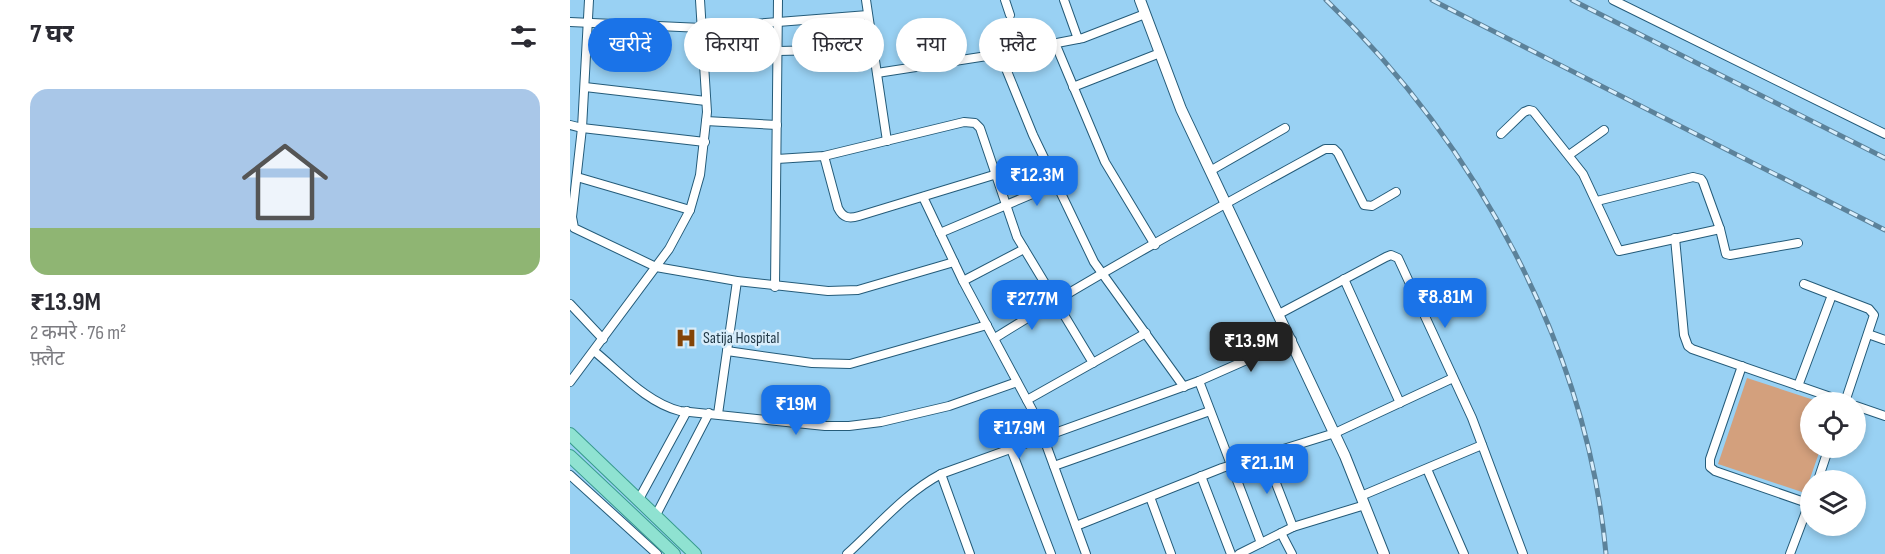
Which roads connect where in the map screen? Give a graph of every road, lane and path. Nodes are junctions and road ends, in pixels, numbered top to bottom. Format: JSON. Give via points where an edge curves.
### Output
{"nodes":[{"id":1,"x":589,"y":0,"type":"edge"},
{"id":2,"x":700,"y":0,"type":"edge"},
{"id":3,"x":778,"y":0,"type":"edge"},
{"id":4,"x":866,"y":0,"type":"edge"},
{"id":5,"x":1005,"y":0,"type":"edge"},
{"id":6,"x":1064,"y":0,"type":"edge"},
{"id":7,"x":1140,"y":0,"type":"edge"},
{"id":8,"x":1613,"y":0,"type":"edge"},
{"id":9,"x":1145,"y":14,"type":"junction"},
{"id":10,"x":868,"y":15,"type":"junction"},
{"id":11,"x":1010,"y":15,"type":"dead end"},
{"id":12,"x":701,"y":18,"type":"edge"},
{"id":13,"x":778,"y":18,"type":"edge"},
{"id":14,"x":868,"y":18,"type":"edge"},
{"id":15,"x":780,"y":21,"type":"edge"},
{"id":16,"x":570,"y":22,"type":"edge"},
{"id":17,"x":587,"y":23,"type":"junction"},
{"id":18,"x":684,"y":27,"type":"edge"},
{"id":19,"x":1078,"y":39,"type":"junction"},
{"id":20,"x":1057,"y":43,"type":"edge"},
{"id":21,"x":1057,"y":48,"type":"edge"},
{"id":22,"x":1160,"y":53,"type":"junction"},
{"id":23,"x":979,"y":57,"type":"edge"},
{"id":24,"x":704,"y":72,"type":"edge"},
{"id":25,"x":778,"y":72,"type":"edge"},
{"id":26,"x":1007,"y":72,"type":"edge"},
{"id":27,"x":877,"y":73,"type":"joint"},
{"id":28,"x":585,"y":87,"type":"junction"},
{"id":29,"x":1073,"y":87,"type":"junction"},
{"id":30,"x":706,"y":101,"type":"junction"},
{"id":31,"x":706,"y":121,"type":"junction"},
{"id":32,"x":570,"y":125,"type":"edge"},
{"id":33,"x":777,"y":125,"type":"junction"},
{"id":34,"x":582,"y":128,"type":"junction"},
{"id":35,"x":1286,"y":128,"type":"dead end"},
{"id":36,"x":1604,"y":130,"type":"dead end"},
{"id":37,"x":1501,"y":134,"type":"dead end"},
{"id":38,"x":1885,"y":134,"type":"edge"},
{"id":39,"x":887,"y":141,"type":"junction"},
{"id":40,"x":705,"y":142,"type":"junction"},
{"id":41,"x":1569,"y":155,"type":"junction"},
{"id":42,"x":824,"y":156,"type":"junction"},
{"id":43,"x":777,"y":159,"type":"junction"},
{"id":44,"x":1210,"y":171,"type":"junction"},
{"id":45,"x":997,"y":174,"type":"junction"},
{"id":46,"x":578,"y":177,"type":"junction"},
{"id":47,"x":1056,"y":184,"type":"junction"},
{"id":48,"x":1396,"y":192,"type":"dead end"},
{"id":49,"x":923,"y":197,"type":"junction"},
{"id":50,"x":1597,"y":201,"type":"junction"},
{"id":51,"x":1226,"y":203,"type":"junction"},
{"id":52,"x":1006,"y":206,"type":"junction"},
{"id":53,"x":690,"y":210,"type":"junction"},
{"id":54,"x":1720,"y":229,"type":"junction"},
{"id":55,"x":940,"y":233,"type":"junction"},
{"id":56,"x":1675,"y":238,"type":"junction"},
{"id":57,"x":1798,"y":243,"type":"dead end"},
{"id":58,"x":1155,"y":244,"type":"junction"},
{"id":59,"x":1024,"y":249,"type":"junction"},
{"id":60,"x":954,"y":262,"type":"junction"},
{"id":61,"x":656,"y":267,"type":"junction"},
{"id":62,"x":1103,"y":275,"type":"junction"},
{"id":63,"x":1344,"y":279,"type":"junction"},
{"id":64,"x":737,"y":281,"type":"junction"},
{"id":65,"x":963,"y":281,"type":"junction"},
{"id":66,"x":1804,"y":284,"type":"dead end"},
{"id":67,"x":775,"y":287,"type":"junction"},
{"id":68,"x":1832,"y":295,"type":"junction"},
{"id":69,"x":1054,"y":301,"type":"junction"},
{"id":70,"x":570,"y":304,"type":"edge"},
{"id":71,"x":1280,"y":314,"type":"junction"},
{"id":72,"x":987,"y":325,"type":"junction"},
{"id":73,"x":1146,"y":333,"type":"junction"},
{"id":74,"x":1868,"y":334,"type":"junction"},
{"id":75,"x":995,"y":338,"type":"junction"},
{"id":76,"x":603,"y":339,"type":"junction"},
{"id":77,"x":1292,"y":340,"type":"junction"},
{"id":78,"x":1885,"y":340,"type":"edge"},
{"id":79,"x":594,"y":351,"type":"junction"},
{"id":80,"x":727,"y":351,"type":"junction"},
{"id":81,"x":1093,"y":363,"type":"junction"},
{"id":82,"x":1742,"y":366,"type":"junction"},
{"id":83,"x":1453,"y":378,"type":"junction"},
{"id":84,"x":1199,"y":381,"type":"junction"},
{"id":85,"x":570,"y":382,"type":"edge"},
{"id":86,"x":1017,"y":382,"type":"junction"},
{"id":87,"x":1798,"y":386,"type":"junction"},
{"id":88,"x":1185,"y":387,"type":"junction"},
{"id":89,"x":1027,"y":400,"type":"junction"},
{"id":90,"x":1400,"y":403,"type":"junction"},
{"id":91,"x":1866,"y":409,"type":"edge"},
{"id":92,"x":687,"y":411,"type":"junction"},
{"id":93,"x":1210,"y":411,"type":"junction"},
{"id":94,"x":714,"y":414,"type":"junction"},
{"id":95,"x":1885,"y":416,"type":"edge"},
{"id":96,"x":1335,"y":433,"type":"junction"},
{"id":97,"x":570,"y":434,"type":"edge"},
{"id":98,"x":1043,"y":437,"type":"junction"},
{"id":99,"x":1482,"y":445,"type":"junction"},
{"id":100,"x":1011,"y":448,"type":"junction"},
{"id":101,"x":1265,"y":455,"type":"junction"},
{"id":102,"x":570,"y":456,"type":"edge"},
{"id":103,"x":1231,"y":465,"type":"junction"},
{"id":104,"x":1054,"y":466,"type":"junction"},
{"id":105,"x":1427,"y":469,"type":"junction"},
{"id":106,"x":941,"y":474,"type":"junction"},
{"id":107,"x":570,"y":475,"type":"edge"},
{"id":108,"x":1201,"y":476,"type":"junction"},
{"id":109,"x":1150,"y":497,"type":"junction"},
{"id":110,"x":639,"y":499,"type":"junction"},
{"id":111,"x":1800,"y":500,"type":"edge"},
{"id":112,"x":1363,"y":501,"type":"junction"},
{"id":113,"x":656,"y":515,"type":"junction"},
{"id":114,"x":1076,"y":526,"type":"junction"},
{"id":115,"x":1293,"y":527,"type":"junction"},
{"id":116,"x":1800,"y":528,"type":"edge"},
{"id":117,"x":1281,"y":533,"type":"junction"},
{"id":118,"x":1261,"y":543,"type":"junction"},
{"id":119,"x":657,"y":554,"type":"edge"},
{"id":120,"x":674,"y":554,"type":"edge"},
{"id":121,"x":695,"y":554,"type":"edge"},
{"id":122,"x":847,"y":554,"type":"edge"},
{"id":123,"x":970,"y":554,"type":"edge"},
{"id":124,"x":1051,"y":554,"type":"edge"},
{"id":125,"x":1086,"y":554,"type":"edge"},
{"id":126,"x":1171,"y":554,"type":"edge"},
{"id":127,"x":1231,"y":554,"type":"edge"},
{"id":128,"x":1239,"y":554,"type":"edge"},
{"id":129,"x":1292,"y":554,"type":"edge"},
{"id":130,"x":1384,"y":554,"type":"edge"},
{"id":131,"x":1464,"y":554,"type":"edge"},
{"id":132,"x":1523,"y":554,"type":"edge"},
{"id":133,"x":1790,"y":554,"type":"edge"}],
"edges":[{"from":1,"to":17,"type":"street"},
{"from":2,"to":12,"type":"street"},
{"from":3,"to":13,"type":"street"},
{"from":4,"to":10,"type":"street"},
{"from":5,"to":11,"type":"street"},
{"from":6,"to":19,"type":"street"},
{"from":7,"to":9,"type":"street"},
{"from":8,"to":38,"type":"street"},
{"from":9,"to":19,"type":"street"},
{"from":9,"to":22,"type":"street"},
{"from":10,"to":14,"type":"street"},
{"from":10,"to":15,"type":"street"},
{"from":16,"to":17,"type":"street"},
{"from":17,"to":18,"type":"street"},
{"from":17,"to":28,"type":"street"},
{"from":19,"to":20,"type":"street"},
{"from":21,"to":29,"type":"street"},
{"from":22,"to":29,"type":"street"},
{"from":22,"to":44,"type":"street"},
{"from":23,"to":27,"type":"street"},
{"from":24,"to":30,"type":"street"},
{"from":25,"to":33,"type":"street"},
{"from":26,"to":47,"type":"street"},
{"from":27,"to":39,"type":"street"},
{"from":28,"to":30,"type":"street"},
{"from":28,"to":34,"type":"street"},
{"from":29,"to":58,"type":"street","via":[[1109,169]]},
{"from":30,"to":31,"type":"street"},
{"from":31,"to":33,"type":"street"},
{"from":31,"to":40,"type":"street"},
{"from":32,"to":34,"type":"street"},
{"from":33,"to":43,"type":"street"},
{"from":34,"to":40,"type":"street"},
{"from":34,"to":46,"type":"street"},
{"from":35,"to":44,"type":"street"},
{"from":36,"to":41,"type":"street"},
{"from":37,"to":41,"type":"street","via":[[1524,112],[1533,111]]},
{"from":39,"to":42,"type":"street"},
{"from":39,"to":45,"type":"street","via":[[975,123]]},
{"from":40,"to":53,"type":"street"},
{"from":41,"to":50,"type":"street"},
{"from":42,"to":43,"type":"street"},
{"from":42,"to":49,"type":"street","via":[[838,208],[847,218]]},
{"from":43,"to":67,"type":"street"},
{"from":44,"to":51,"type":"street"},
{"from":45,"to":49,"type":"street"},
{"from":45,"to":52,"type":"street"},
{"from":46,"to":53,"type":"street"},
{"from":46,"to":61,"type":"street","via":[[574,228]]},
{"from":47,"to":52,"type":"street"},
{"from":47,"to":62,"type":"street"},
{"from":48,"to":51,"type":"street","via":[[1372,206],[1364,205],[1338,153],[1329,148]]},
{"from":49,"to":55,"type":"street"},
{"from":50,"to":54,"type":"street","via":[[1698,177]]},
{"from":50,"to":56,"type":"street","via":[[1619,251]]},
{"from":51,"to":58,"type":"street"},
{"from":51,"to":71,"type":"street"},
{"from":52,"to":55,"type":"street"},
{"from":52,"to":59,"type":"street"},
{"from":53,"to":61,"type":"street"},
{"from":54,"to":56,"type":"street"},
{"from":54,"to":57,"type":"street","via":[[1726,254],[1730,255]]},
{"from":55,"to":60,"type":"street"},
{"from":56,"to":82,"type":"street","via":[[1688,345]]},
{"from":58,"to":62,"type":"street"},
{"from":59,"to":65,"type":"street"},
{"from":59,"to":69,"type":"street"},
{"from":60,"to":65,"type":"street"},
{"from":60,"to":67,"type":"street","via":[[858,290]]},
{"from":61,"to":64,"type":"street"},
{"from":61,"to":76,"type":"street"},
{"from":62,"to":69,"type":"street"},
{"from":62,"to":73,"type":"street"},
{"from":63,"to":71,"type":"street"},
{"from":63,"to":83,"type":"street","via":[[1386,256],[1398,258]]},
{"from":63,"to":90,"type":"street"},
{"from":64,"to":67,"type":"street"},
{"from":64,"to":80,"type":"street"},
{"from":65,"to":72,"type":"street"},
{"from":66,"to":68,"type":"street"},
{"from":68,"to":74,"type":"street","via":[[1872,311]]},
{"from":68,"to":87,"type":"street"},
{"from":69,"to":75,"type":"street"},
{"from":69,"to":81,"type":"street"},
{"from":70,"to":76,"type":"street"},
{"from":71,"to":77,"type":"street"},
{"from":72,"to":75,"type":"street"},
{"from":72,"to":80,"type":"street","via":[[850,364]]},
{"from":73,"to":81,"type":"street"},
{"from":73,"to":88,"type":"street"},
{"from":74,"to":78,"type":"street"},
{"from":74,"to":87,"type":"street","via":[[1845,402]]},
{"from":75,"to":86,"type":"street"},
{"from":76,"to":79,"type":"street"},
{"from":77,"to":84,"type":"street"},
{"from":77,"to":96,"type":"street"},
{"from":79,"to":85,"type":"street"},
{"from":79,"to":92,"type":"street","via":[[654,400],[668,408]]},
{"from":80,"to":94,"type":"street"},
{"from":81,"to":89,"type":"street"},
{"from":82,"to":87,"type":"street"},
{"from":82,"to":111,"type":"street","via":[[1710,467]]},
{"from":83,"to":90,"type":"street"},
{"from":83,"to":99,"type":"street"},
{"from":84,"to":88,"type":"street"},
{"from":84,"to":93,"type":"street"},
{"from":86,"to":89,"type":"street"},
{"from":86,"to":94,"type":"street","via":[[949,406],[849,426]]},
{"from":88,"to":98,"type":"street"},
{"from":89,"to":98,"type":"street"},
{"from":90,"to":96,"type":"street"},
{"from":91,"to":95,"type":"street"},
{"from":92,"to":94,"type":"street"},
{"from":92,"to":110,"type":"street"},
{"from":93,"to":103,"type":"street"},
{"from":93,"to":104,"type":"street"},
{"from":94,"to":113,"type":"street"},
{"from":96,"to":101,"type":"street"},
{"from":96,"to":112,"type":"street"},
{"from":97,"to":110,"type":"main road"},
{"from":98,"to":100,"type":"street"},
{"from":98,"to":104,"type":"street"},
{"from":99,"to":105,"type":"street"},
{"from":99,"to":132,"type":"street"},
{"from":100,"to":106,"type":"street"},
{"from":100,"to":124,"type":"street"},
{"from":101,"to":103,"type":"street"},
{"from":101,"to":115,"type":"street"},
{"from":102,"to":120,"type":"main road"},
{"from":103,"to":108,"type":"street"},
{"from":103,"to":118,"type":"street"},
{"from":104,"to":114,"type":"street"},
{"from":105,"to":112,"type":"street"},
{"from":105,"to":131,"type":"street"},
{"from":106,"to":122,"type":"street","via":[[914,492]]},
{"from":106,"to":123,"type":"street"},
{"from":107,"to":119,"type":"street"},
{"from":108,"to":109,"type":"street"},
{"from":108,"to":127,"type":"street"},
{"from":109,"to":114,"type":"street"},
{"from":109,"to":126,"type":"street"},
{"from":110,"to":113,"type":"main road"},
{"from":112,"to":115,"type":"street"},
{"from":112,"to":130,"type":"street"},
{"from":113,"to":121,"type":"main road"},
{"from":114,"to":125,"type":"street"},
{"from":115,"to":117,"type":"street"},
{"from":116,"to":133,"type":"street"},
{"from":117,"to":118,"type":"street"},
{"from":117,"to":129,"type":"street"},
{"from":118,"to":128,"type":"street"}]}
